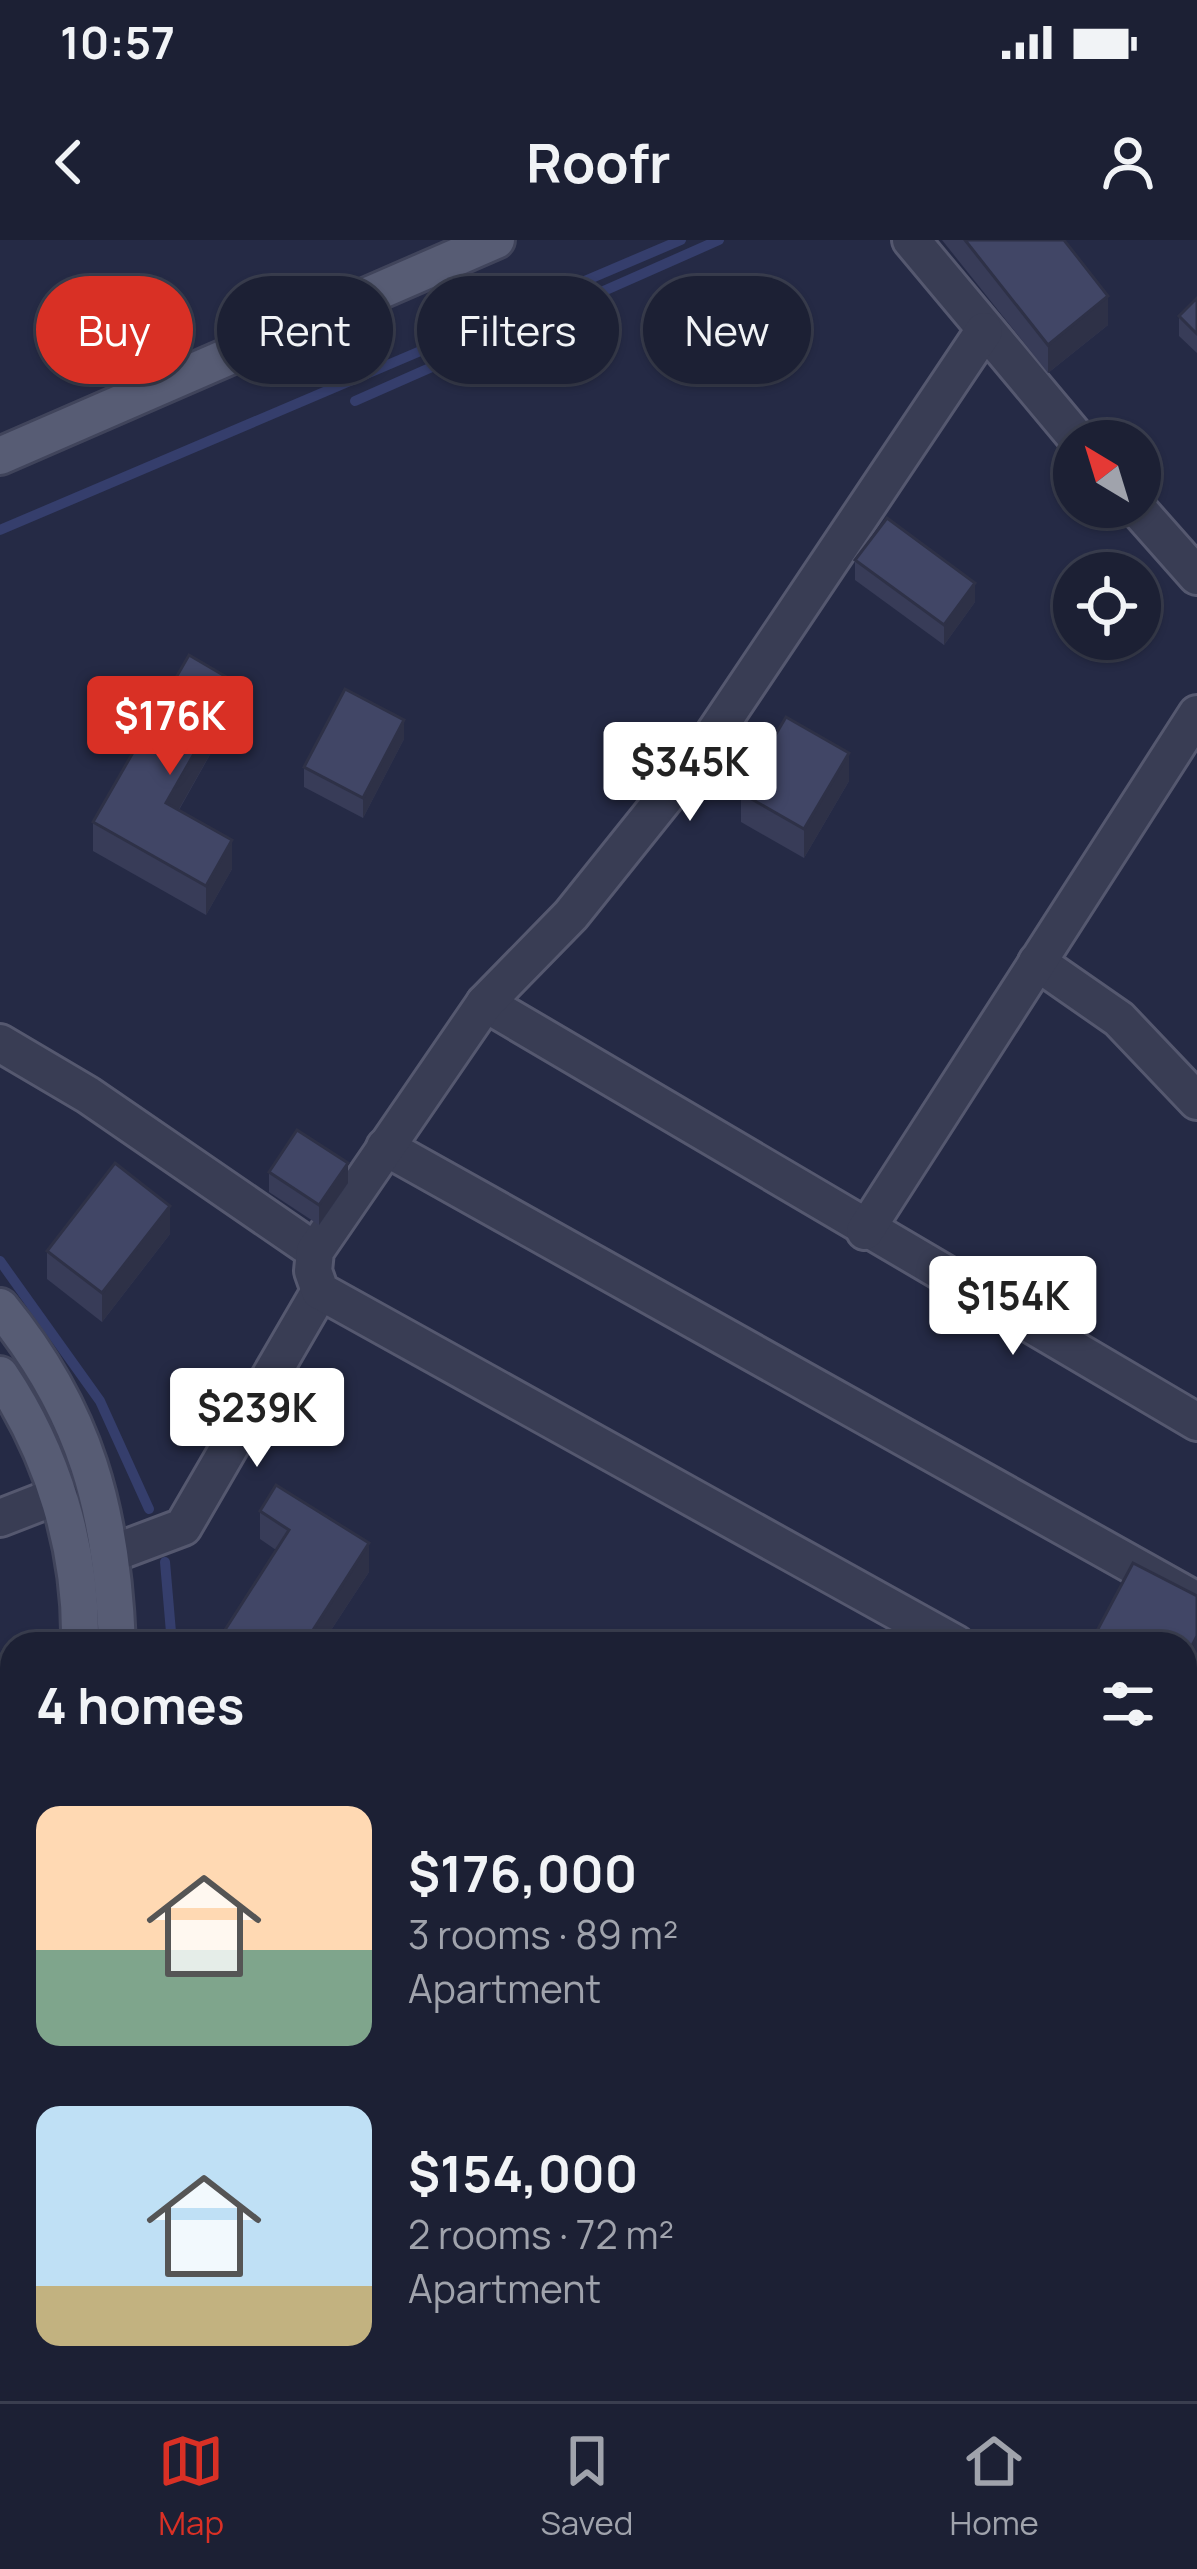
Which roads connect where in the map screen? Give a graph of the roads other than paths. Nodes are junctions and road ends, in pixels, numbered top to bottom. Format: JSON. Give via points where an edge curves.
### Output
{"nodes":[{"id":1,"x":496,"y":240,"type":"edge"},
{"id":2,"x":911,"y":240,"type":"edge"},
{"id":3,"x":984,"y":331,"type":"junction"},
{"id":4,"x":1061,"y":420,"type":"edge"},
{"id":5,"x":0,"y":456,"type":"edge"},
{"id":6,"x":1155,"y":528,"type":"edge"},
{"id":7,"x":1197,"y":576,"type":"edge"},
{"id":8,"x":1194,"y":725,"type":"edge"},
{"id":9,"x":1037,"y":962,"type":"junction"},
{"id":10,"x":485,"y":1003,"type":"junction"},
{"id":11,"x":0,"y":1043,"type":"edge"},
{"id":12,"x":1197,"y":1101,"type":"edge"},
{"id":13,"x":385,"y":1147,"type":"junction"},
{"id":14,"x":865,"y":1231,"type":"junction"},
{"id":15,"x":315,"y":1251,"type":"junction"},
{"id":16,"x":320,"y":1291,"type":"junction"},
{"id":17,"x":0,"y":1307,"type":"edge"},
{"id":18,"x":0,"y":1375,"type":"edge"},
{"id":19,"x":1197,"y":1422,"type":"edge"},
{"id":20,"x":59,"y":1495,"type":"junction"},
{"id":21,"x":0,"y":1518,"type":"edge"},
{"id":22,"x":114,"y":1553,"type":"junction"},
{"id":23,"x":1197,"y":1600,"type":"edge"},
{"id":24,"x":79,"y":1632,"type":"edge"},
{"id":25,"x":117,"y":1632,"type":"edge"},
{"id":26,"x":934,"y":1632,"type":"edge"}],
"edges":[{"from":1,"to":5,"type":"main road"},
{"from":2,"to":3,"type":"street"},
{"from":3,"to":4,"type":"street"},
{"from":3,"to":10,"type":"street","via":[[704,749],[571,915]]},
{"from":6,"to":7,"type":"street"},
{"from":8,"to":9,"type":"street"},
{"from":9,"to":12,"type":"street","via":[[1119,1019]]},
{"from":9,"to":14,"type":"street"},
{"from":10,"to":13,"type":"street"},
{"from":10,"to":14,"type":"street"},
{"from":11,"to":15,"type":"street"},
{"from":13,"to":15,"type":"street"},
{"from":13,"to":23,"type":"street"},
{"from":14,"to":19,"type":"street"},
{"from":15,"to":16,"type":"street"},
{"from":16,"to":22,"type":"street","via":[[182,1527]]},
{"from":16,"to":26,"type":"street"},
{"from":17,"to":22,"type":"main road","via":[[69,1406]]},
{"from":18,"to":20,"type":"main road"},
{"from":20,"to":21,"type":"street"},
{"from":20,"to":24,"type":"main road","via":[[73,1546]]},
{"from":22,"to":25,"type":"main road"}]}
